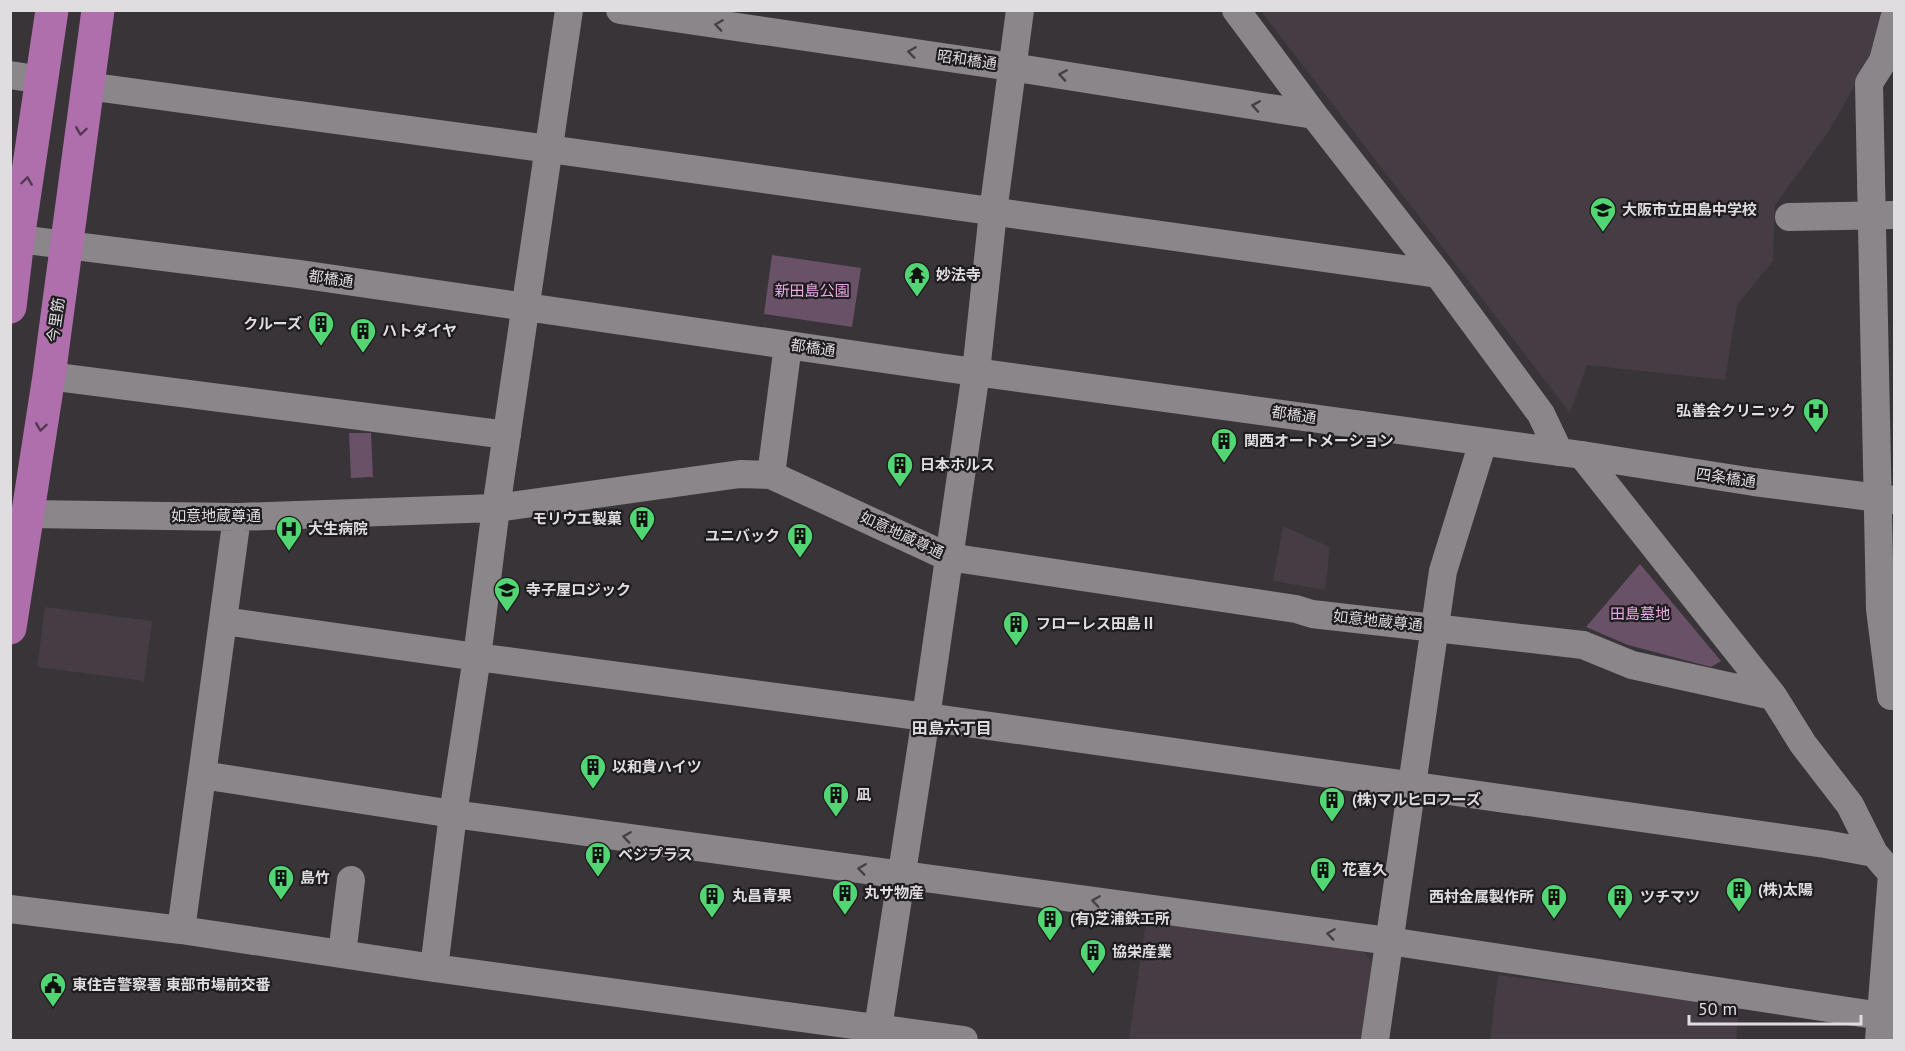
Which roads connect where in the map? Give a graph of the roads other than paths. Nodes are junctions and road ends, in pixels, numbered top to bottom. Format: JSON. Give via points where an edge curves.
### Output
{"nodes":[{"id":1,"x":52,"y":10,"type":"edge"},
{"id":2,"x":98,"y":10,"type":"edge"},
{"id":3,"x":569,"y":10,"type":"edge"},
{"id":4,"x":620,"y":10,"type":"edge"},
{"id":5,"x":1020,"y":10,"type":"edge"},
{"id":6,"x":1236,"y":10,"type":"edge"},
{"id":7,"x":1894,"y":18,"type":"edge"},
{"id":8,"x":1011,"y":67,"type":"junction"},
{"id":9,"x":26,"y":77,"type":"edge"},
{"id":10,"x":87,"y":86,"type":"junction"},
{"id":11,"x":1314,"y":115,"type":"junction"},
{"id":12,"x":549,"y":149,"type":"junction"},
{"id":13,"x":993,"y":212,"type":"junction"},
{"id":14,"x":1883,"y":215,"type":"edge"},
{"id":15,"x":1790,"y":217,"type":"dead end"},
{"id":16,"x":14,"y":238,"type":"edge"},
{"id":17,"x":66,"y":244,"type":"junction"},
{"id":18,"x":1438,"y":274,"type":"junction"},
{"id":19,"x":10,"y":307,"type":"edge"},
{"id":20,"x":527,"y":308,"type":"junction"},
{"id":21,"x":788,"y":345,"type":"junction"},
{"id":22,"x":975,"y":372,"type":"junction"},
{"id":23,"x":49,"y":376,"type":"junction"},
{"id":24,"x":507,"y":435,"type":"junction"},
{"id":25,"x":1483,"y":442,"type":"junction"},
{"id":26,"x":1571,"y":454,"type":"junction"},
{"id":27,"x":771,"y":475,"type":"junction"},
{"id":28,"x":1887,"y":499,"type":"edge"},
{"id":29,"x":496,"y":508,"type":"junction"},
{"id":30,"x":28,"y":514,"type":"junction"},
{"id":31,"x":237,"y":517,"type":"junction"},
{"id":32,"x":948,"y":557,"type":"junction"},
{"id":33,"x":224,"y":621,"type":"junction"},
{"id":34,"x":1435,"y":627,"type":"junction"},
{"id":35,"x":10,"y":628,"type":"edge"},
{"id":36,"x":477,"y":657,"type":"junction"},
{"id":37,"x":1773,"y":696,"type":"junction"},
{"id":38,"x":1894,"y":696,"type":"edge"},
{"id":39,"x":926,"y":717,"type":"junction"},
{"id":40,"x":202,"y":775,"type":"junction"},
{"id":41,"x":1411,"y":787,"type":"junction"},
{"id":42,"x":453,"y":814,"type":"junction"},
{"id":43,"x":1887,"y":867,"type":"edge"},
{"id":44,"x":902,"y":875,"type":"junction"},
{"id":45,"x":351,"y":880,"type":"dead end"},
{"id":46,"x":10,"y":909,"type":"edge"},
{"id":47,"x":181,"y":930,"type":"junction"},
{"id":48,"x":1389,"y":941,"type":"junction"},
{"id":49,"x":342,"y":954,"type":"junction"},
{"id":50,"x":434,"y":968,"type":"junction"},
{"id":51,"x":1885,"y":1026,"type":"edge"},
{"id":52,"x":878,"y":1028,"type":"junction"},
{"id":53,"x":964,"y":1041,"type":"edge"},
{"id":54,"x":1375,"y":1041,"type":"edge"}],
"edges":[{"from":1,"to":9,"type":"main road"},
{"from":2,"to":10,"type":"main road","name":"今里筋"},
{"from":3,"to":12,"type":"street"},
{"from":8,"to":4,"type":"street","name":"昭和橋通","one_way":true},
{"from":5,"to":8,"type":"street"},
{"from":6,"to":11,"type":"street"},
{"from":7,"to":14,"type":"street","via":[[1883,61],[1869,83]]},
{"from":11,"to":8,"type":"street","name":"昭和橋通","one_way":true},
{"from":8,"to":13,"type":"street"},
{"from":16,"to":9,"type":"main road","one_way":true},
{"from":10,"to":12,"type":"street"},
{"from":10,"to":17,"type":"main road","name":"今里筋","one_way":true},
{"from":11,"to":18,"type":"street"},
{"from":12,"to":13,"type":"street"},
{"from":12,"to":20,"type":"street"},
{"from":13,"to":18,"type":"street"},
{"from":13,"to":22,"type":"street"},
{"from":14,"to":15,"type":"street"},
{"from":14,"to":28,"type":"street"},
{"from":16,"to":17,"type":"street","name":"都橋通"},
{"from":16,"to":19,"type":"main road"},
{"from":17,"to":20,"type":"street","name":"都橋通"},
{"from":17,"to":23,"type":"main road","name":"今里筋"},
{"from":18,"to":26,"type":"street"},
{"from":20,"to":21,"type":"street","name":"都橋通"},
{"from":20,"to":24,"type":"street"},
{"from":21,"to":22,"type":"street","name":"都橋通"},
{"from":21,"to":27,"type":"street"},
{"from":22,"to":25,"type":"street","name":"都橋通"},
{"from":22,"to":32,"type":"street"},
{"from":23,"to":24,"type":"street"},
{"from":23,"to":30,"type":"main road","name":"今里筋","one_way":true},
{"from":24,"to":29,"type":"street"},
{"from":25,"to":26,"type":"street","name":"都橋通"},
{"from":25,"to":34,"type":"street","via":[[1443,571]]},
{"from":26,"to":28,"type":"street","name":"四条橋通"},
{"from":26,"to":37,"type":"street"},
{"from":27,"to":29,"type":"street","name":"如意地蔵尊通","via":[[740,474]]},
{"from":27,"to":32,"type":"street","name":"如意地蔵尊通"},
{"from":28,"to":38,"type":"street","via":[[1881,618]]},
{"from":29,"to":31,"type":"street","name":"如意地蔵尊通"},
{"from":29,"to":36,"type":"street"},
{"from":30,"to":31,"type":"street","name":"如意地蔵尊通"},
{"from":30,"to":35,"type":"main road","name":"今里筋"},
{"from":31,"to":33,"type":"street"},
{"from":32,"to":34,"type":"street","name":"如意地蔵尊通","via":[[1312,614]]},
{"from":32,"to":39,"type":"street"},
{"from":33,"to":36,"type":"street"},
{"from":33,"to":40,"type":"street"},
{"from":34,"to":37,"type":"street","name":"如意地蔵尊通","via":[[1583,645],[1632,665]]},
{"from":34,"to":41,"type":"street"},
{"from":36,"to":39,"type":"street"},
{"from":36,"to":42,"type":"street"},
{"from":37,"to":43,"type":"street","via":[[1803,744],[1850,805]]},
{"from":39,"to":41,"type":"street"},
{"from":39,"to":44,"type":"street"},
{"from":40,"to":42,"type":"street"},
{"from":40,"to":47,"type":"street"},
{"from":41,"to":43,"type":"street","via":[[1825,844]]},
{"from":41,"to":48,"type":"street"},
{"from":44,"to":42,"type":"street","one_way":true},
{"from":42,"to":50,"type":"street"},
{"from":43,"to":51,"type":"street"},
{"from":48,"to":44,"type":"street","one_way":true},
{"from":44,"to":52,"type":"street"},
{"from":45,"to":49,"type":"street"},
{"from":46,"to":47,"type":"street"},
{"from":47,"to":49,"type":"street"},
{"from":48,"to":51,"type":"street"},
{"from":48,"to":54,"type":"street"},
{"from":49,"to":50,"type":"street"},
{"from":50,"to":52,"type":"street"},
{"from":52,"to":53,"type":"street"}]}
